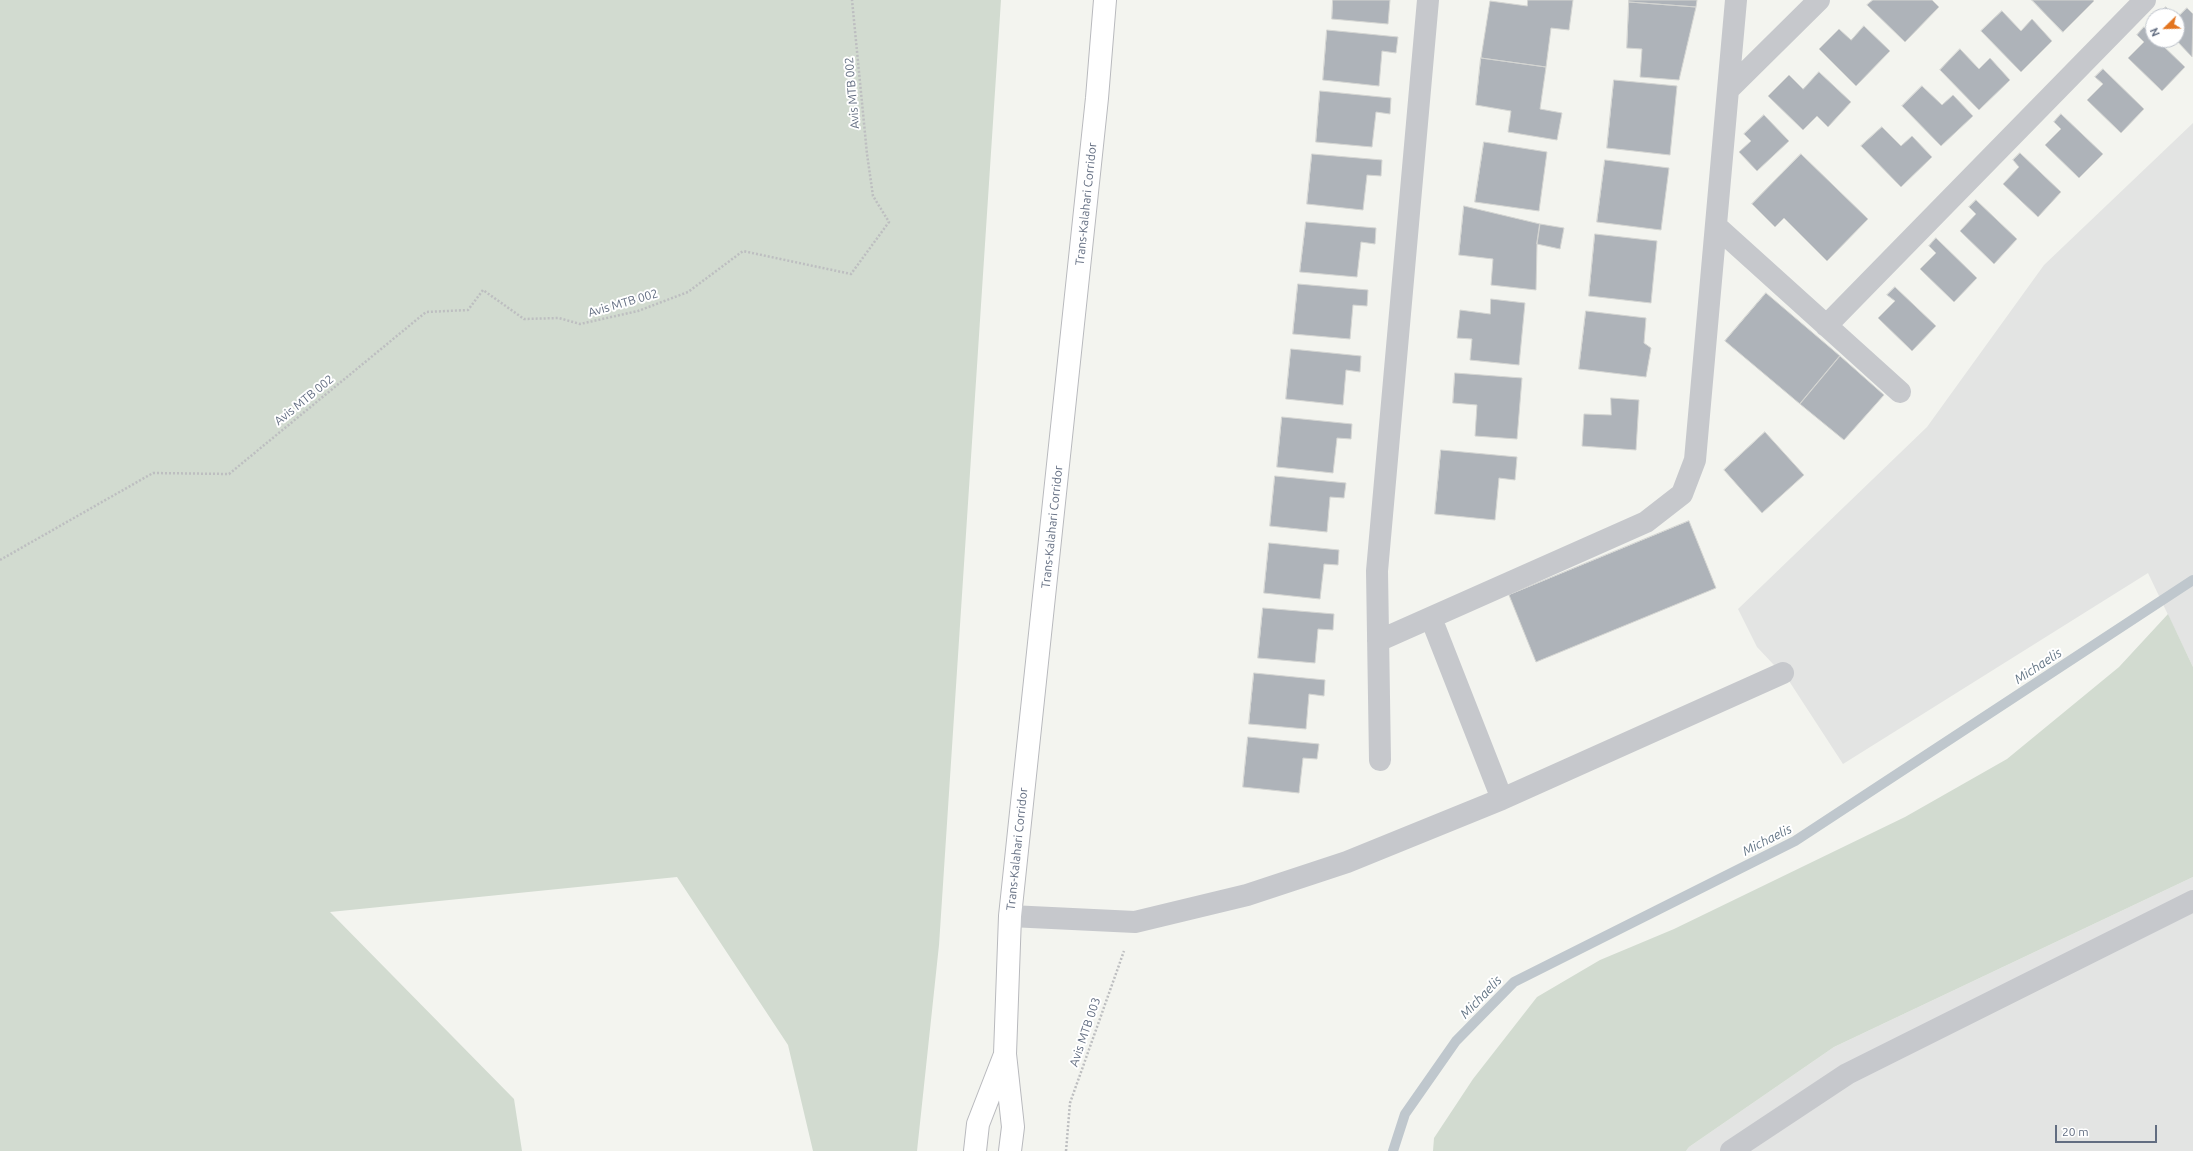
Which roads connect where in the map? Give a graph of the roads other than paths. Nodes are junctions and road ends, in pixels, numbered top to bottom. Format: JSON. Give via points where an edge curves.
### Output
{"nodes":[{"id":1,"x":1105,"y":0,"type":"edge"},
{"id":2,"x":1428,"y":0,"type":"edge"},
{"id":3,"x":1736,"y":0,"type":"edge"},
{"id":4,"x":1819,"y":0,"type":"edge"},
{"id":5,"x":2145,"y":0,"type":"edge"},
{"id":6,"x":1728,"y":90,"type":"junction"},
{"id":7,"x":1716,"y":226,"type":"junction"},
{"id":8,"x":1826,"y":326,"type":"junction"},
{"id":9,"x":1900,"y":392,"type":"dead end"},
{"id":10,"x":1431,"y":618,"type":"junction"},
{"id":11,"x":1378,"y":641,"type":"junction"},
{"id":12,"x":1783,"y":673,"type":"dead end"},
{"id":13,"x":1380,"y":760,"type":"dead end"},
{"id":14,"x":1502,"y":799,"type":"junction"},
{"id":15,"x":2193,"y":901,"type":"edge"},
{"id":16,"x":1010,"y":916,"type":"junction"},
{"id":17,"x":1005,"y":1054,"type":"junction"},
{"id":18,"x":975,"y":1151,"type":"edge"},
{"id":19,"x":1010,"y":1151,"type":"edge"},
{"id":20,"x":1731,"y":1151,"type":"edge"}],
"edges":[{"from":1,"to":16,"type":"highway","name":"Trans-Kalahari Corridor","via":[[1097,98]]},
{"from":2,"to":11,"type":"street","via":[[1377,571]]},
{"from":3,"to":6,"type":"street"},
{"from":4,"to":6,"type":"street"},
{"from":5,"to":8,"type":"street"},
{"from":6,"to":7,"type":"street"},
{"from":7,"to":8,"type":"street"},
{"from":7,"to":10,"type":"street","via":[[1695,460],[1682,494],[1646,522]]},
{"from":8,"to":9,"type":"street"},
{"from":10,"to":11,"type":"street"},
{"from":10,"to":14,"type":"street"},
{"from":11,"to":13,"type":"street"},
{"from":12,"to":14,"type":"street"},
{"from":14,"to":16,"type":"street","via":[[1347,862],[1247,894],[1135,922]]},
{"from":15,"to":20,"type":"street","via":[[1847,1074]]},
{"from":16,"to":17,"type":"highway","name":"Trans-Kalahari Corridor"},
{"from":17,"to":18,"type":"highway","via":[[978,1124]]},
{"from":17,"to":19,"type":"highway","via":[[1013,1127]]}]}
